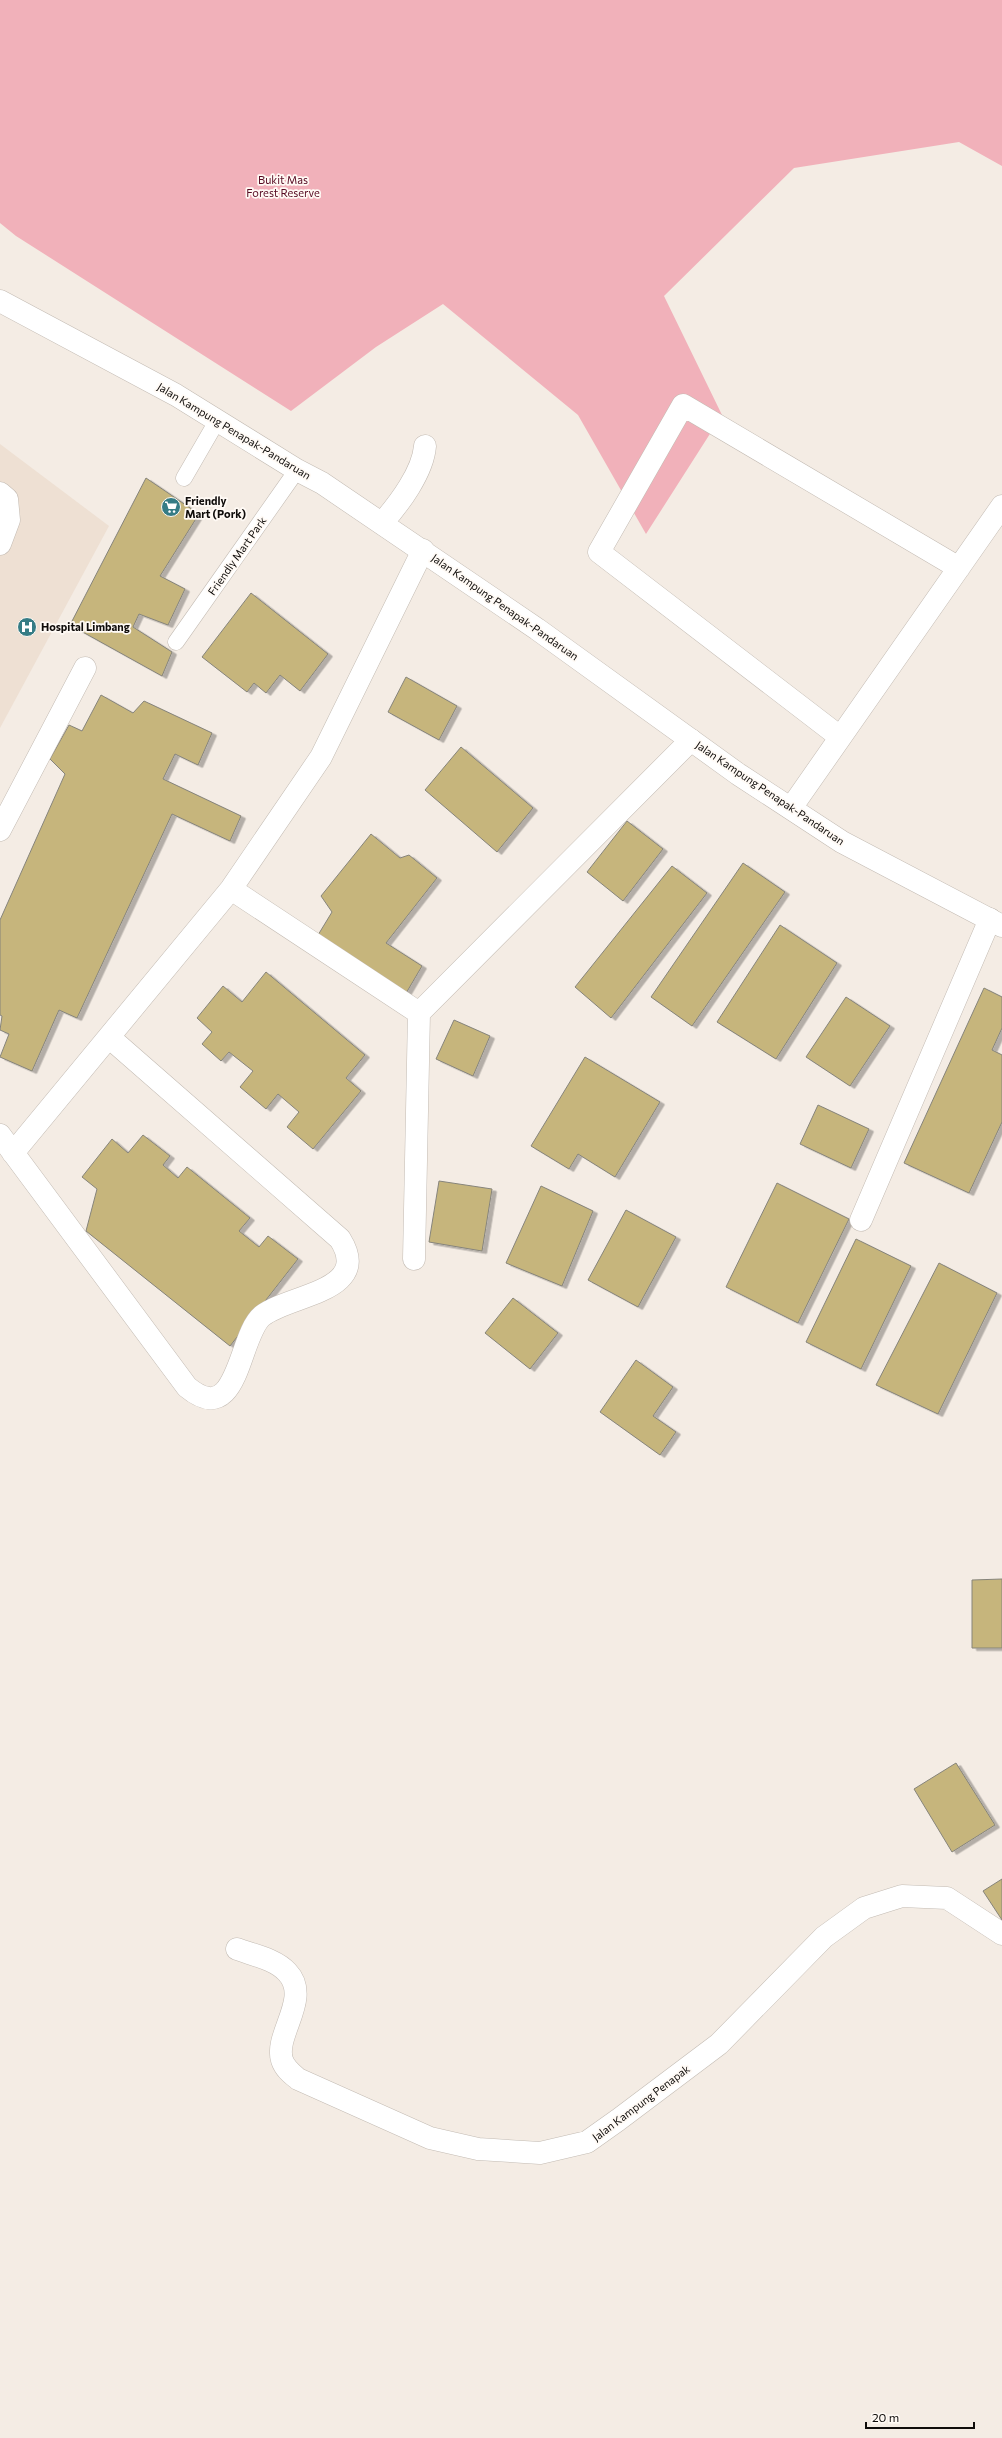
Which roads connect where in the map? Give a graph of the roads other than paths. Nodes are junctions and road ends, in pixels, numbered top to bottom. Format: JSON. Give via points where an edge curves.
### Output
{"nodes":[{"id":1,"x":0,"y":301,"type":"edge"},
{"id":2,"x":217,"y":421,"type":"junction"},
{"id":3,"x":425,"y":446,"type":"dead end"},
{"id":4,"x":297,"y":470,"type":"junction"},
{"id":5,"x":184,"y":478,"type":"dead end"},
{"id":6,"x":0,"y":493,"type":"edge"},
{"id":7,"x":1002,"y":506,"type":"edge"},
{"id":8,"x":382,"y":523,"type":"junction"},
{"id":9,"x":0,"y":544,"type":"edge"},
{"id":10,"x":423,"y":550,"type":"junction"},
{"id":11,"x":958,"y":568,"type":"junction"},
{"id":12,"x":176,"y":642,"type":"dead end"},
{"id":13,"x":85,"y":668,"type":"dead end"},
{"id":14,"x":840,"y":738,"type":"junction"},
{"id":15,"x":691,"y":740,"type":"junction"},
{"id":16,"x":791,"y":808,"type":"junction"},
{"id":17,"x":0,"y":830,"type":"edge"},
{"id":18,"x":231,"y":889,"type":"junction"},
{"id":19,"x":996,"y":922,"type":"edge"},
{"id":20,"x":419,"y":1013,"type":"junction"},
{"id":21,"x":110,"y":1038,"type":"junction"},
{"id":22,"x":0,"y":1135,"type":"edge"},
{"id":23,"x":13,"y":1153,"type":"junction"},
{"id":24,"x":861,"y":1220,"type":"dead end"},
{"id":25,"x":414,"y":1259,"type":"dead end"},
{"id":26,"x":1002,"y":1934,"type":"edge"},
{"id":27,"x":237,"y":1949,"type":"dead end"}],
"edges":[{"from":1,"to":2,"type":"main road","name":"Jalan Kampung Penapak-Pandaruan","via":[[176,395]]},
{"from":2,"to":4,"type":"main road","name":"Jalan Kampung Penapak-Pandaruan"},
{"from":2,"to":5,"type":"lane"},
{"from":3,"to":8,"type":"main road","via":[[424,456],[401,502]]},
{"from":4,"to":8,"type":"main road","name":"Jalan Kampung Penapak-Pandaruan","via":[[322,483]]},
{"from":4,"to":12,"type":"lane","name":"Friendly Mart Park"},
{"from":6,"to":9,"type":"main road","via":[[7,499],[9,520]]},
{"from":7,"to":11,"type":"main road"},
{"from":8,"to":10,"type":"main road","name":"Jalan Kampung Penapak-Pandaruan"},
{"from":10,"to":15,"type":"main road","name":"Jalan Kampung Penapak-Pandaruan","via":[[538,629]]},
{"from":10,"to":18,"type":"main road","via":[[321,757]]},
{"from":11,"to":14,"type":"main road"},
{"from":11,"to":14,"type":"main road","via":[[683,405],[599,552]]},
{"from":13,"to":17,"type":"main road"},
{"from":14,"to":16,"type":"main road"},
{"from":15,"to":16,"type":"main road","name":"Jalan Kampung Penapak-Pandaruan"},
{"from":15,"to":20,"type":"main road"},
{"from":16,"to":19,"type":"main road","name":"Jalan Kampung Penapak-Pandaruan","via":[[842,842]]},
{"from":18,"to":20,"type":"main road"},
{"from":18,"to":21,"type":"main road"},
{"from":19,"to":24,"type":"main road"},
{"from":20,"to":25,"type":"main road"},
{"from":21,"to":23,"type":"main road"},
{"from":21,"to":23,"type":"main road","via":[[340,1239],[347,1250],[348,1263],[343,1276],[332,1284],[263,1316],[254,1327],[233,1381],[225,1392],[212,1398],[198,1396],[187,1387]]},
{"from":22,"to":23,"type":"main road"},
{"from":26,"to":27,"type":"main road","name":"Jalan Kampung Penapak","via":[[946,1898],[902,1896],[864,1908],[824,1937],[719,2044],[587,2142],[540,2153],[478,2149],[430,2138],[298,2079],[288,2071],[282,2060],[282,2047],[296,2002],[288,1973],[276,1964]]}]}
